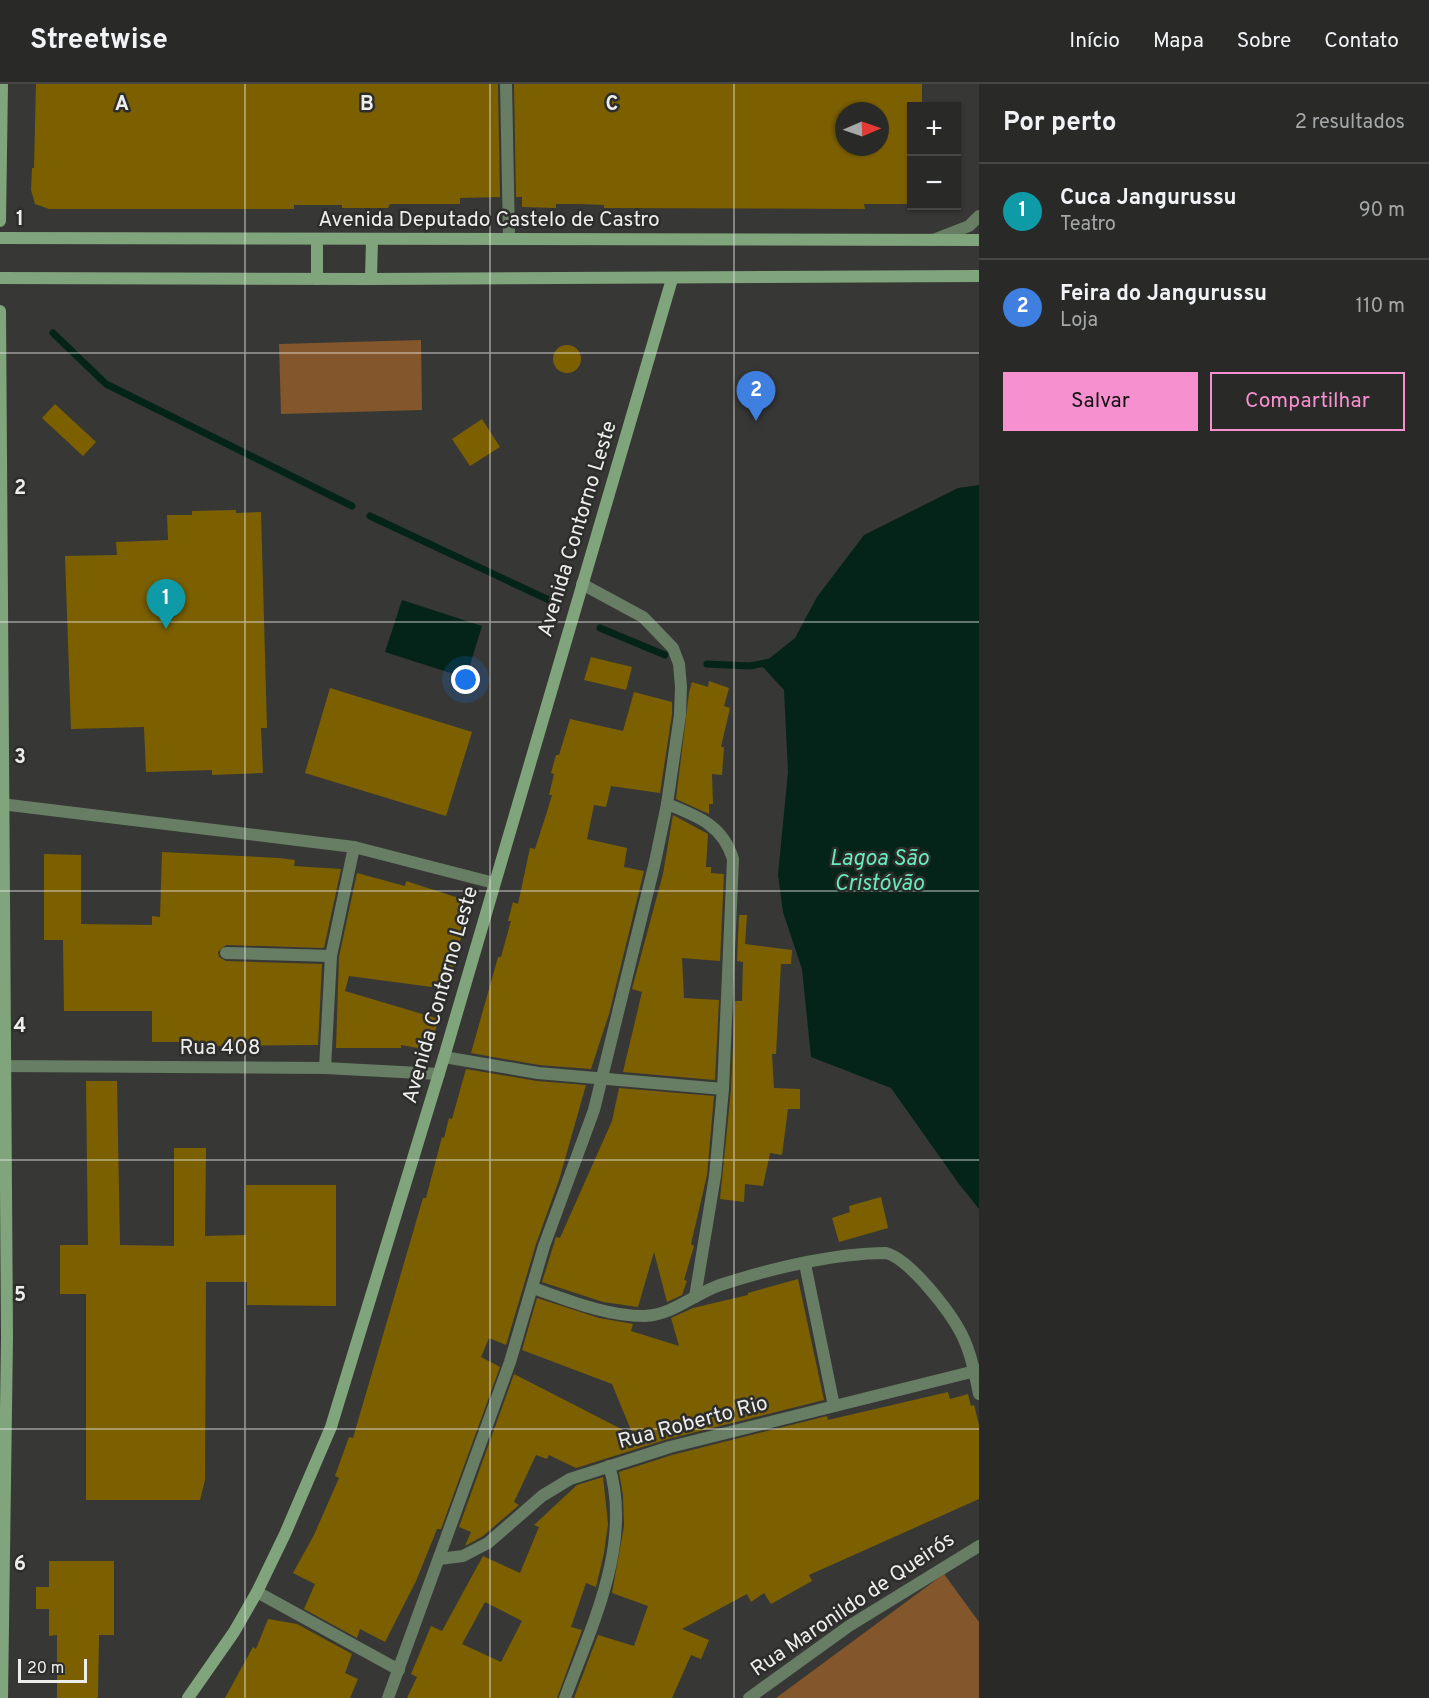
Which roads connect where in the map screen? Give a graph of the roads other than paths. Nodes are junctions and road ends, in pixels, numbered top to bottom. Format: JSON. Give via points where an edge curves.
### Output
{"nodes":[{"id":1,"x":2,"y":84,"type":"edge"},
{"id":2,"x":506,"y":84,"type":"edge"},
{"id":3,"x":979,"y":216,"type":"edge"},
{"id":4,"x":0,"y":221,"type":"edge"},
{"id":5,"x":509,"y":237,"type":"junction"},
{"id":6,"x":0,"y":238,"type":"edge"},
{"id":7,"x":316,"y":239,"type":"junction"},
{"id":8,"x":372,"y":239,"type":"junction"},
{"id":9,"x":979,"y":240,"type":"edge"},
{"id":10,"x":930,"y":241,"type":"junction"},
{"id":11,"x":979,"y":276,"type":"edge"},
{"id":12,"x":0,"y":278,"type":"edge"},
{"id":13,"x":317,"y":279,"type":"junction"},
{"id":14,"x":371,"y":279,"type":"junction"},
{"id":15,"x":672,"y":279,"type":"junction"},
{"id":16,"x":0,"y":311,"type":"edge"},
{"id":17,"x":582,"y":584,"type":"junction"},
{"id":18,"x":1,"y":804,"type":"edge"},
{"id":19,"x":667,"y":804,"type":"junction"},
{"id":20,"x":354,"y":847,"type":"junction"},
{"id":21,"x":494,"y":883,"type":"junction"},
{"id":22,"x":226,"y":953,"type":"dead end"},
{"id":23,"x":331,"y":956,"type":"junction"},
{"id":24,"x":444,"y":1056,"type":"junction"},
{"id":25,"x":2,"y":1066,"type":"edge"},
{"id":26,"x":325,"y":1068,"type":"junction"},
{"id":27,"x":439,"y":1074,"type":"junction"},
{"id":28,"x":603,"y":1078,"type":"junction"},
{"id":29,"x":723,"y":1089,"type":"junction"},
{"id":30,"x":805,"y":1264,"type":"junction"},
{"id":31,"x":533,"y":1288,"type":"junction"},
{"id":32,"x":694,"y":1298,"type":"junction"},
{"id":33,"x":977,"y":1371,"type":"edge"},
{"id":34,"x":979,"y":1394,"type":"edge"},
{"id":35,"x":834,"y":1406,"type":"junction"},
{"id":36,"x":609,"y":1466,"type":"junction"},
{"id":37,"x":979,"y":1546,"type":"edge"},
{"id":38,"x":438,"y":1559,"type":"junction"},
{"id":39,"x":2,"y":1571,"type":"edge"},
{"id":40,"x":257,"y":1592,"type":"junction"},
{"id":41,"x":1,"y":1648,"type":"edge"},
{"id":42,"x":399,"y":1670,"type":"junction"},
{"id":43,"x":2,"y":1698,"type":"edge"},
{"id":44,"x":188,"y":1698,"type":"edge"},
{"id":45,"x":388,"y":1698,"type":"edge"},
{"id":46,"x":565,"y":1698,"type":"edge"},
{"id":47,"x":749,"y":1698,"type":"edge"}],
"edges":[{"from":1,"to":4,"type":"street"},
{"from":2,"to":5,"type":"street"},
{"from":3,"to":10,"type":"street","via":[[969,226]]},
{"from":5,"to":8,"type":"street","name":"Avenida Deputado Castelo de Castro"},
{"from":5,"to":10,"type":"street","name":"Avenida Deputado Castelo de Castro"},
{"from":6,"to":7,"type":"street","name":"Avenida Deputado Castelo de Castro"},
{"from":7,"to":8,"type":"street","name":"Avenida Deputado Castelo de Castro"},
{"from":7,"to":13,"type":"street"},
{"from":8,"to":14,"type":"street"},
{"from":9,"to":10,"type":"street","name":"Avenida Deputado Castelo de Castro"},
{"from":11,"to":15,"type":"street"},
{"from":12,"to":13,"type":"street"},
{"from":13,"to":14,"type":"street"},
{"from":14,"to":15,"type":"street"},
{"from":15,"to":17,"type":"street","name":"Avenida Contorno Leste"},
{"from":16,"to":18,"type":"street"},
{"from":17,"to":19,"type":"street","via":[[643,617],[673,648],[679,664],[680,715]]},
{"from":17,"to":21,"type":"street","name":"Avenida Contorno Leste"},
{"from":18,"to":20,"type":"street"},
{"from":18,"to":25,"type":"street"},
{"from":19,"to":28,"type":"street"},
{"from":19,"to":29,"type":"street","via":[[706,820],[729,846],[733,859]]},
{"from":20,"to":21,"type":"street"},
{"from":20,"to":23,"type":"street"},
{"from":21,"to":24,"type":"street","name":"Avenida Contorno Leste"},
{"from":22,"to":23,"type":"street"},
{"from":23,"to":26,"type":"street"},
{"from":24,"to":27,"type":"street","name":"Avenida Contorno Leste"},
{"from":24,"to":28,"type":"street","via":[[538,1073]]},
{"from":25,"to":26,"type":"street","name":"Rua 408"},
{"from":25,"to":39,"type":"street","via":[[7,1337]]},
{"from":26,"to":27,"type":"street","name":"Rua 408"},
{"from":27,"to":40,"type":"street","name":"Avenida Contorno Leste","via":[[331,1427]]},
{"from":28,"to":29,"type":"street"},
{"from":28,"to":31,"type":"street"},
{"from":29,"to":32,"type":"street","via":[[715,1176]]},
{"from":30,"to":32,"type":"street","via":[[718,1286]]},
{"from":30,"to":33,"type":"street","via":[[876,1253],[894,1255],[925,1284],[950,1316]]},
{"from":30,"to":35,"type":"street"},
{"from":31,"to":32,"type":"street","via":[[594,1308],[645,1316],[668,1311]]},
{"from":31,"to":38,"type":"street"},
{"from":33,"to":34,"type":"street"},
{"from":33,"to":35,"type":"street","name":"Rua Roberto Rio"},
{"from":35,"to":36,"type":"street","name":"Rua Roberto Rio"},
{"from":36,"to":38,"type":"street","name":"Rua Roberto Rio","via":[[570,1479],[542,1496],[488,1543],[463,1556]]},
{"from":36,"to":46,"type":"street","via":[[615,1530],[606,1583]]},
{"from":37,"to":47,"type":"street","name":"Rua Maronildo de Queirós","via":[[849,1626]]},
{"from":38,"to":42,"type":"street"},
{"from":39,"to":41,"type":"street"},
{"from":40,"to":42,"type":"street"},
{"from":40,"to":44,"type":"street","name":"Avenida Contorno Leste"},
{"from":41,"to":43,"type":"street"},
{"from":42,"to":45,"type":"street"}]}
